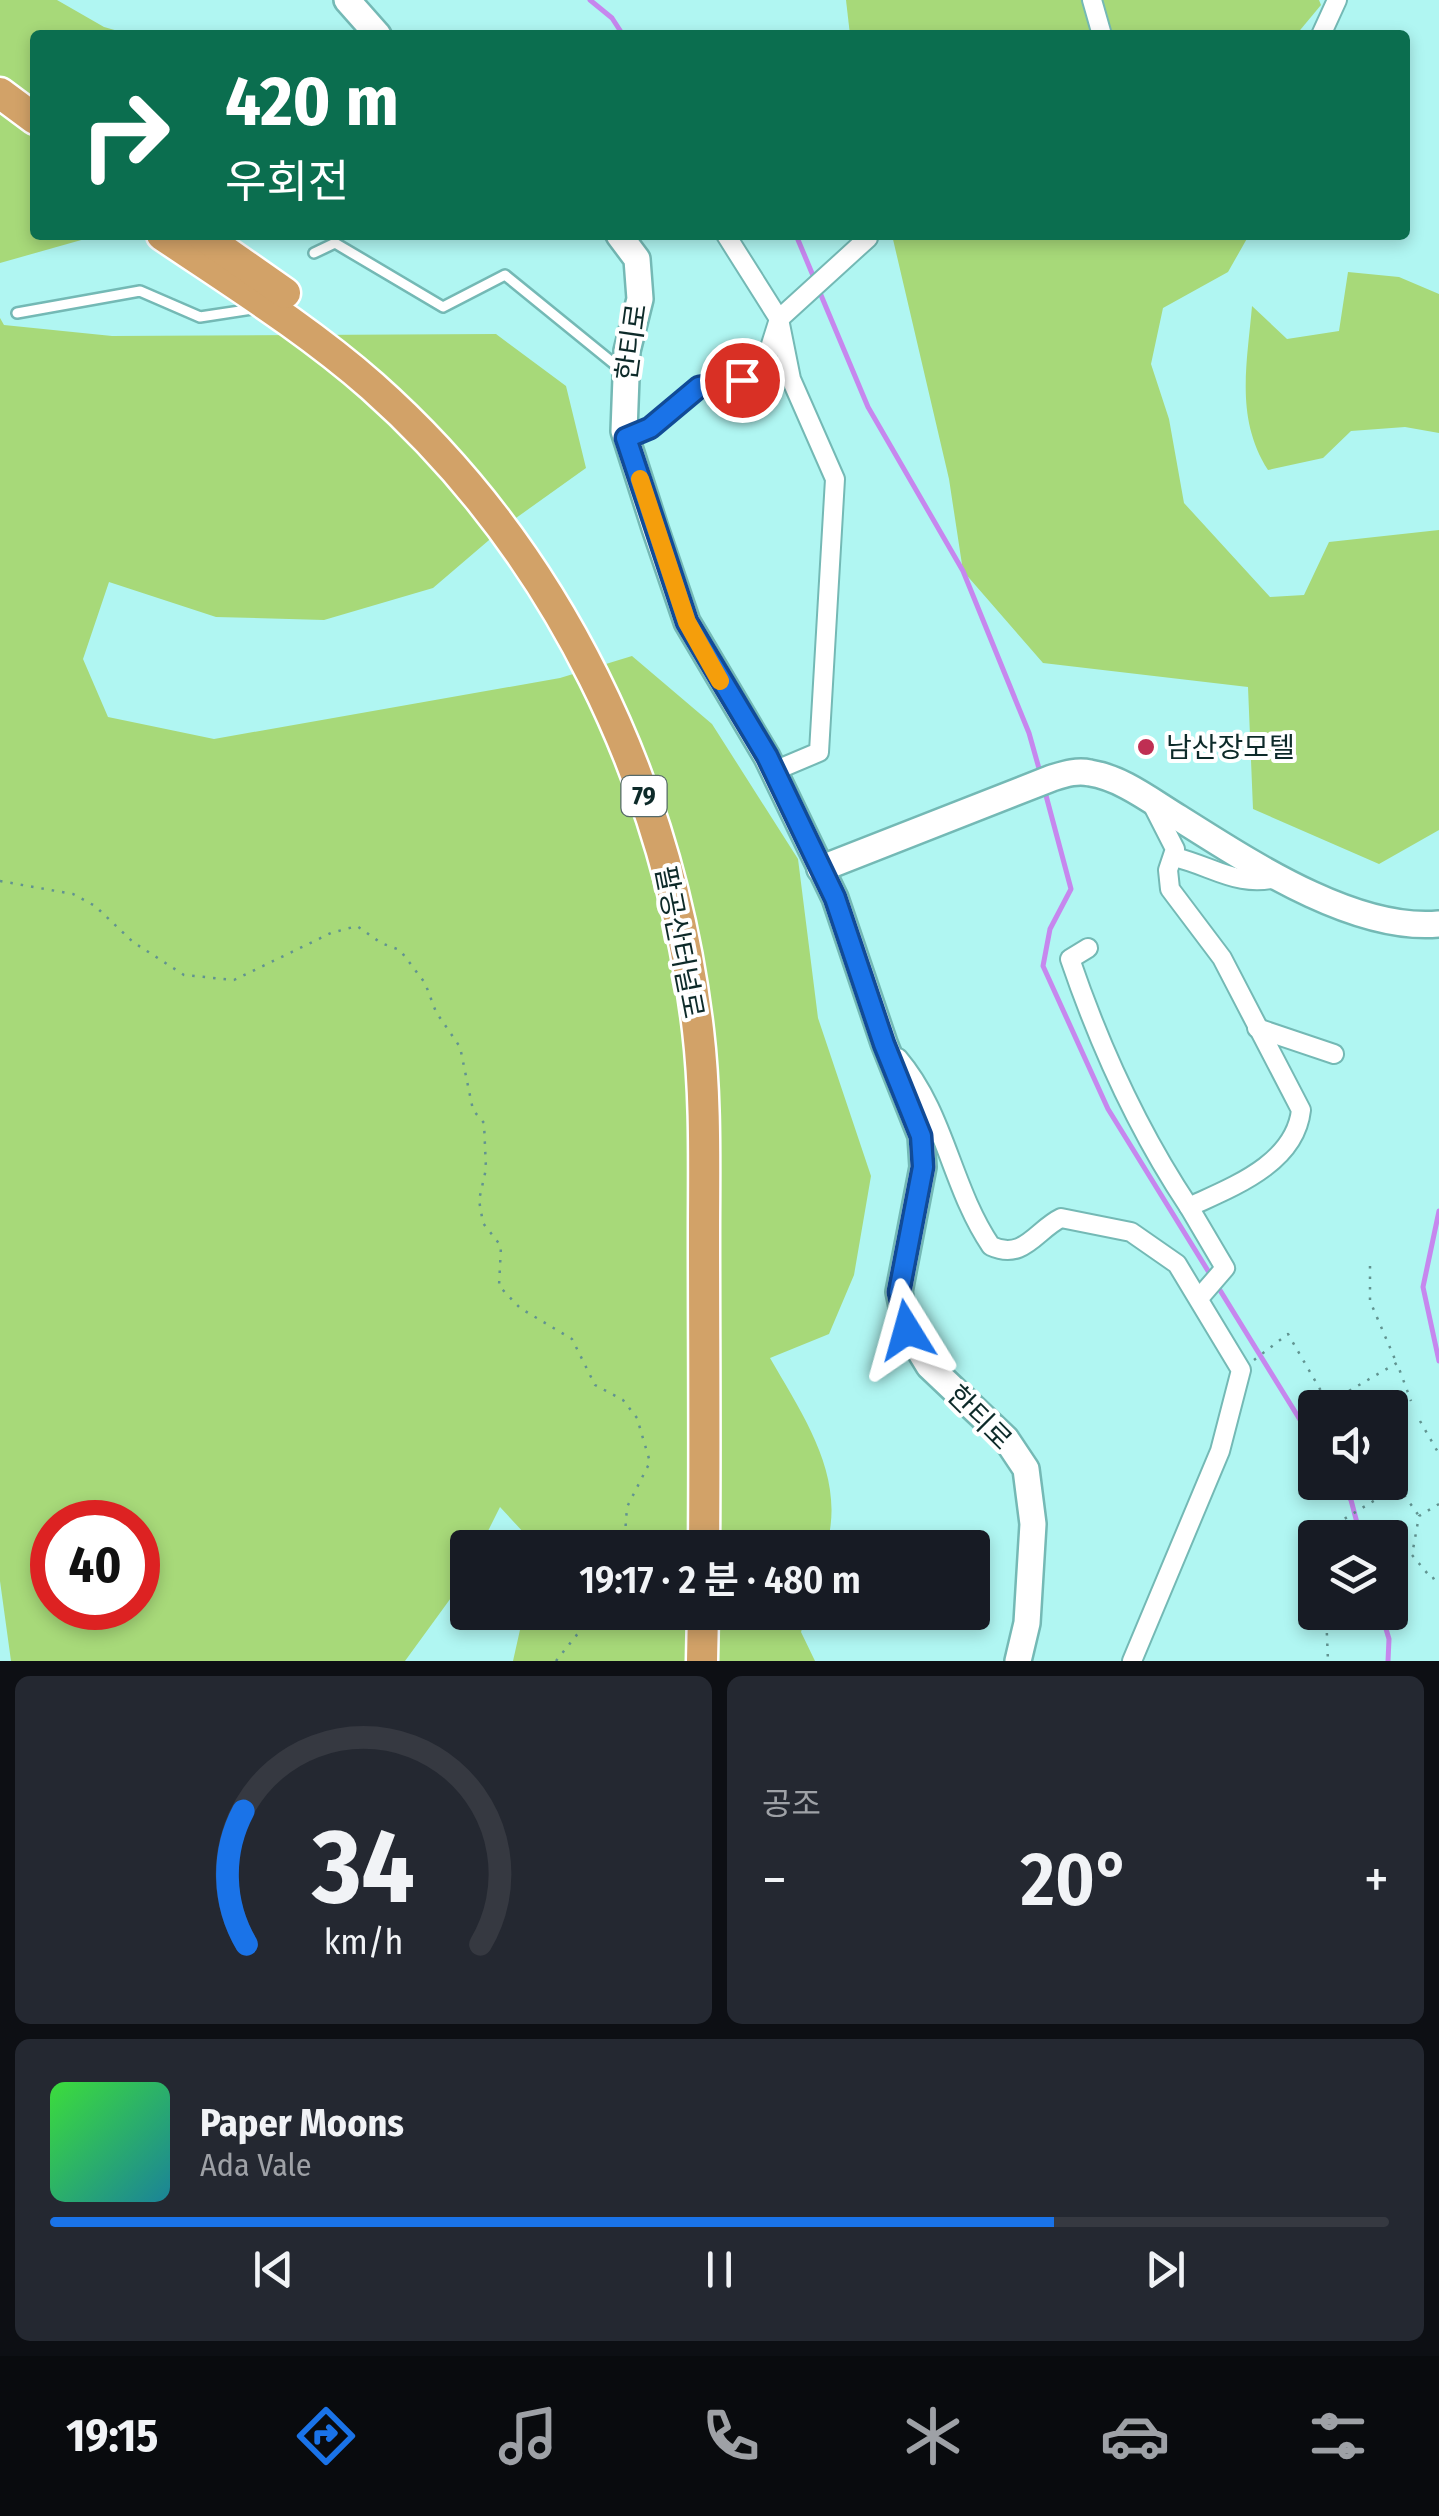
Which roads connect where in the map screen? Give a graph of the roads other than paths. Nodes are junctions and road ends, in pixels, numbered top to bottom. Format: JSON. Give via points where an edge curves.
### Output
{"nodes":[{"id":1,"x":347,"y":0,"type":"edge"},
{"id":2,"x":1092,"y":0,"type":"edge"},
{"id":3,"x":1337,"y":0,"type":"edge"},
{"id":4,"x":374,"y":30,"type":"edge"},
{"id":5,"x":1101,"y":30,"type":"edge"},
{"id":6,"x":1323,"y":30,"type":"edge"},
{"id":7,"x":0,"y":92,"type":"edge"},
{"id":8,"x":30,"y":115,"type":"edge"},
{"id":9,"x":0,"y":118,"type":"edge"},
{"id":10,"x":30,"y":140,"type":"edge"},
{"id":11,"x":169,"y":240,"type":"edge"},
{"id":12,"x":209,"y":240,"type":"edge"},
{"id":13,"x":623,"y":240,"type":"edge"},
{"id":14,"x":729,"y":240,"type":"edge"},
{"id":15,"x":866,"y":240,"type":"edge"},
{"id":16,"x":314,"y":253,"type":"dead end"},
{"id":17,"x":266,"y":307,"type":"dead end"},
{"id":18,"x":17,"y":313,"type":"dead end"},
{"id":19,"x":779,"y":320,"type":"junction"},
{"id":20,"x":626,"y":373,"type":"junction"},
{"id":21,"x":626,"y":438,"type":"junction"},
{"id":22,"x":774,"y":771,"type":"junction"},
{"id":23,"x":1150,"y":800,"type":"junction"},
{"id":24,"x":1174,"y":857,"type":"junction"},
{"id":25,"x":820,"y":869,"type":"junction"},
{"id":26,"x":1280,"y":877,"type":"junction"},
{"id":27,"x":1439,"y":924,"type":"edge"},
{"id":28,"x":1088,"y":948,"type":"dead end"},
{"id":29,"x":1257,"y":1028,"type":"junction"},
{"id":30,"x":884,"y":1044,"type":"junction"},
{"id":31,"x":1334,"y":1054,"type":"dead end"},
{"id":32,"x":1188,"y":1207,"type":"junction"},
{"id":33,"x":1200,"y":1297,"type":"junction"},
{"id":34,"x":704,"y":1530,"type":"edge"},
{"id":35,"x":718,"y":1530,"type":"edge"},
{"id":36,"x":703,"y":1630,"type":"edge"},
{"id":37,"x":718,"y":1630,"type":"edge"},
{"id":38,"x":702,"y":1661,"type":"edge"},
{"id":39,"x":717,"y":1661,"type":"edge"},
{"id":40,"x":1018,"y":1661,"type":"edge"},
{"id":41,"x":1132,"y":1661,"type":"edge"}],
"edges":[{"from":1,"to":4,"type":"street"},
{"from":2,"to":5,"type":"street"},
{"from":3,"to":6,"type":"street"},
{"from":7,"to":8,"type":"highway"},
{"from":9,"to":10,"type":"highway"},
{"from":11,"to":34,"type":"highway","name":"팔공산터널로","number":"79","via":[[328,349],[466,481],[544,586],[615,718],[666,865],[698,1029],[704,1107]]},
{"from":12,"to":35,"type":"highway","name":"팔공산터널로","number":"79","via":[[364,354],[500,497],[592,636],[654,769],[703,944],[722,1092]]},
{"from":13,"to":20,"type":"street","name":"한티로","via":[[637,259],[640,298]]},
{"from":14,"to":19,"type":"street"},
{"from":15,"to":19,"type":"street"},
{"from":16,"to":20,"type":"lane","via":[[335,243],[443,306],[504,275]]},
{"from":17,"to":18,"type":"lane","via":[[200,317],[140,291]]},
{"from":19,"to":21,"type":"street","via":[[768,354],[742,380],[699,387],[650,428]]},
{"from":19,"to":22,"type":"street","via":[[791,379],[835,479],[819,752]]},
{"from":20,"to":21,"type":"street","name":"한티로"},
{"from":21,"to":22,"type":"street","name":"한티로","via":[[687,622]]},
{"from":22,"to":25,"type":"street","name":"한티로"},
{"from":23,"to":24,"type":"street"},
{"from":23,"to":25,"type":"street","via":[[1092,773],[1061,776]]},
{"from":23,"to":26,"type":"street"},
{"from":24,"to":26,"type":"street","via":[[1239,881]]},
{"from":24,"to":29,"type":"street","via":[[1170,890],[1222,958]]},
{"from":25,"to":30,"type":"street","name":"한티로"},
{"from":26,"to":27,"type":"street","via":[[1384,920]]},
{"from":28,"to":32,"type":"street","via":[[1070,959],[1088,1014],[1132,1116]]},
{"from":29,"to":31,"type":"street"},
{"from":29,"to":32,"type":"street","via":[[1299,1103],[1297,1129],[1290,1144],[1240,1183]]},
{"from":30,"to":33,"type":"street","via":[[938,1120],[960,1190],[991,1246],[1028,1246],[1061,1218],[1132,1232],[1177,1264]]},
{"from":30,"to":40,"type":"street","name":"한티로","via":[[923,1154],[900,1277],[907,1330],[929,1366],[1015,1449],[1029,1483],[1027,1624]]},
{"from":32,"to":33,"type":"street","via":[[1225,1268]]},
{"from":33,"to":41,"type":"street","via":[[1241,1370],[1220,1452]]},
{"from":36,"to":38,"type":"highway"},
{"from":37,"to":39,"type":"highway"}]}
